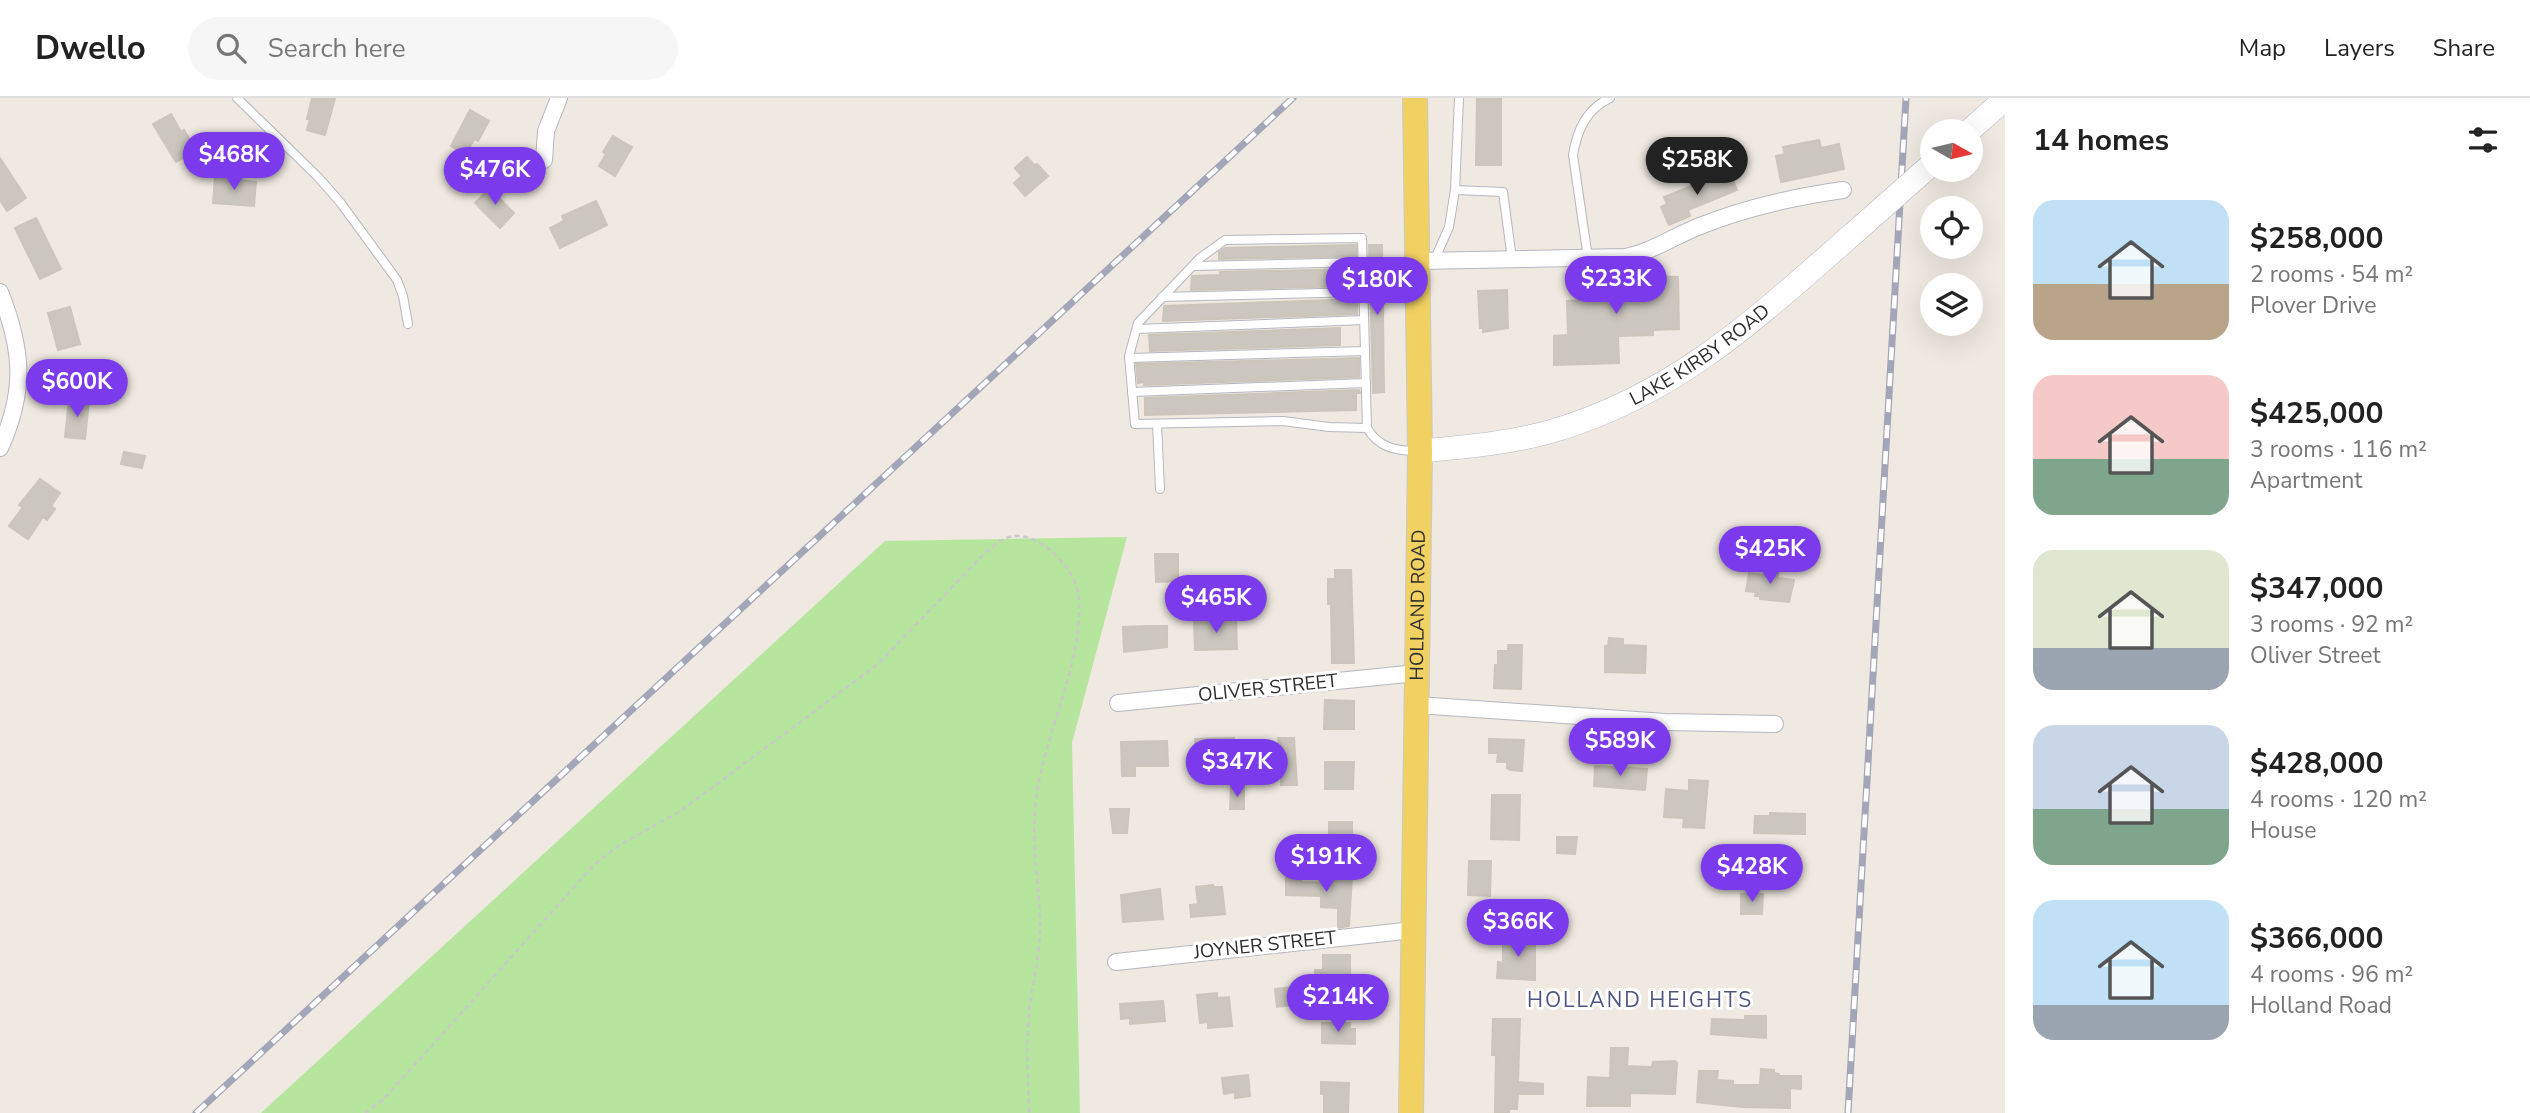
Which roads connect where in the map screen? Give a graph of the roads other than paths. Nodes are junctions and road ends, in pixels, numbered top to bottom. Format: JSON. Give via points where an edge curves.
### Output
{"nodes":[{"id":1,"x":237,"y":98,"type":"edge"},
{"id":2,"x":559,"y":98,"type":"edge"},
{"id":3,"x":1415,"y":98,"type":"edge"},
{"id":4,"x":1459,"y":98,"type":"edge"},
{"id":5,"x":1610,"y":98,"type":"edge"},
{"id":6,"x":2005,"y":99,"type":"edge"},
{"id":7,"x":1982,"y":119,"type":"edge"},
{"id":8,"x":544,"y":160,"type":"dead end"},
{"id":9,"x":1920,"y":175,"type":"edge"},
{"id":10,"x":1455,"y":190,"type":"junction"},
{"id":11,"x":1843,"y":190,"type":"dead end"},
{"id":12,"x":1588,"y":258,"type":"junction"},
{"id":13,"x":1511,"y":260,"type":"junction"},
{"id":14,"x":1426,"y":261,"type":"junction"},
{"id":15,"x":1362,"y":262,"type":"junction"},
{"id":16,"x":1193,"y":266,"type":"junction"},
{"id":17,"x":0,"y":292,"type":"edge"},
{"id":18,"x":1363,"y":292,"type":"junction"},
{"id":19,"x":1162,"y":297,"type":"junction"},
{"id":20,"x":1364,"y":320,"type":"junction"},
{"id":21,"x":408,"y":324,"type":"dead end"},
{"id":22,"x":1137,"y":329,"type":"junction"},
{"id":23,"x":1365,"y":351,"type":"junction"},
{"id":24,"x":1129,"y":358,"type":"junction"},
{"id":25,"x":1366,"y":383,"type":"junction"},
{"id":26,"x":1132,"y":392,"type":"junction"},
{"id":27,"x":1157,"y":424,"type":"junction"},
{"id":28,"x":1367,"y":428,"type":"junction"},
{"id":29,"x":0,"y":448,"type":"edge"},
{"id":30,"x":1420,"y":451,"type":"junction"},
{"id":31,"x":1160,"y":489,"type":"dead end"},
{"id":32,"x":1417,"y":673,"type":"junction"},
{"id":33,"x":1118,"y":703,"type":"dead end"},
{"id":34,"x":1417,"y":705,"type":"junction"},
{"id":35,"x":1775,"y":724,"type":"dead end"},
{"id":36,"x":1414,"y":930,"type":"junction"},
{"id":37,"x":1116,"y":962,"type":"dead end"},
{"id":38,"x":1411,"y":1113,"type":"edge"}],
"edges":[{"from":1,"to":21,"type":"lane","via":[[340,202],[397,280]]},
{"from":2,"to":8,"type":"street","via":[[546,131]]},
{"from":3,"to":14,"type":"main road","name":"HOLLAND ROAD"},
{"from":4,"to":10,"type":"lane"},
{"from":5,"to":12,"type":"lane","via":[[1589,113],[1575,140],[1573,155]]},
{"from":6,"to":7,"type":"street"},
{"from":9,"to":30,"type":"street","name":"LAKE KIRBY ROAD","bridge":true,"via":[[1724,345],[1649,392],[1556,430],[1476,446]]},
{"from":10,"to":13,"type":"lane","via":[[1503,192]]},
{"from":10,"to":14,"type":"lane","via":[[1449,228]]},
{"from":11,"to":12,"type":"street","via":[[1802,195],[1730,214],[1639,254]]},
{"from":12,"to":13,"type":"street"},
{"from":13,"to":14,"type":"street"},
{"from":14,"to":30,"type":"main road","name":"HOLLAND ROAD"},
{"from":15,"to":16,"type":"lane"},
{"from":15,"to":16,"type":"lane","via":[[1362,238],[1225,240]]},
{"from":15,"to":18,"type":"lane"},
{"from":16,"to":19,"type":"lane"},
{"from":17,"to":29,"type":"street","via":[[19,363],[16,404]]},
{"from":18,"to":19,"type":"lane"},
{"from":18,"to":20,"type":"lane"},
{"from":19,"to":22,"type":"lane"},
{"from":20,"to":22,"type":"lane"},
{"from":20,"to":23,"type":"lane"},
{"from":22,"to":24,"type":"lane"},
{"from":23,"to":24,"type":"lane"},
{"from":23,"to":25,"type":"lane"},
{"from":24,"to":26,"type":"lane"},
{"from":25,"to":26,"type":"lane"},
{"from":25,"to":28,"type":"lane"},
{"from":26,"to":27,"type":"lane","via":[[1135,424]]},
{"from":27,"to":28,"type":"lane","via":[[1283,421]]},
{"from":27,"to":31,"type":"lane"},
{"from":28,"to":30,"type":"lane","via":[[1374,441],[1390,448]]},
{"from":30,"to":32,"type":"main road","name":"HOLLAND ROAD"},
{"from":32,"to":33,"type":"street","name":"OLIVER STREET"},
{"from":32,"to":34,"type":"main road","name":"HOLLAND ROAD"},
{"from":34,"to":35,"type":"street","via":[[1665,722]]},
{"from":34,"to":36,"type":"main road","name":"HOLLAND ROAD"},
{"from":36,"to":37,"type":"street","name":"JOYNER STREET"},
{"from":36,"to":38,"type":"main road","name":"HOLLAND ROAD"}]}
